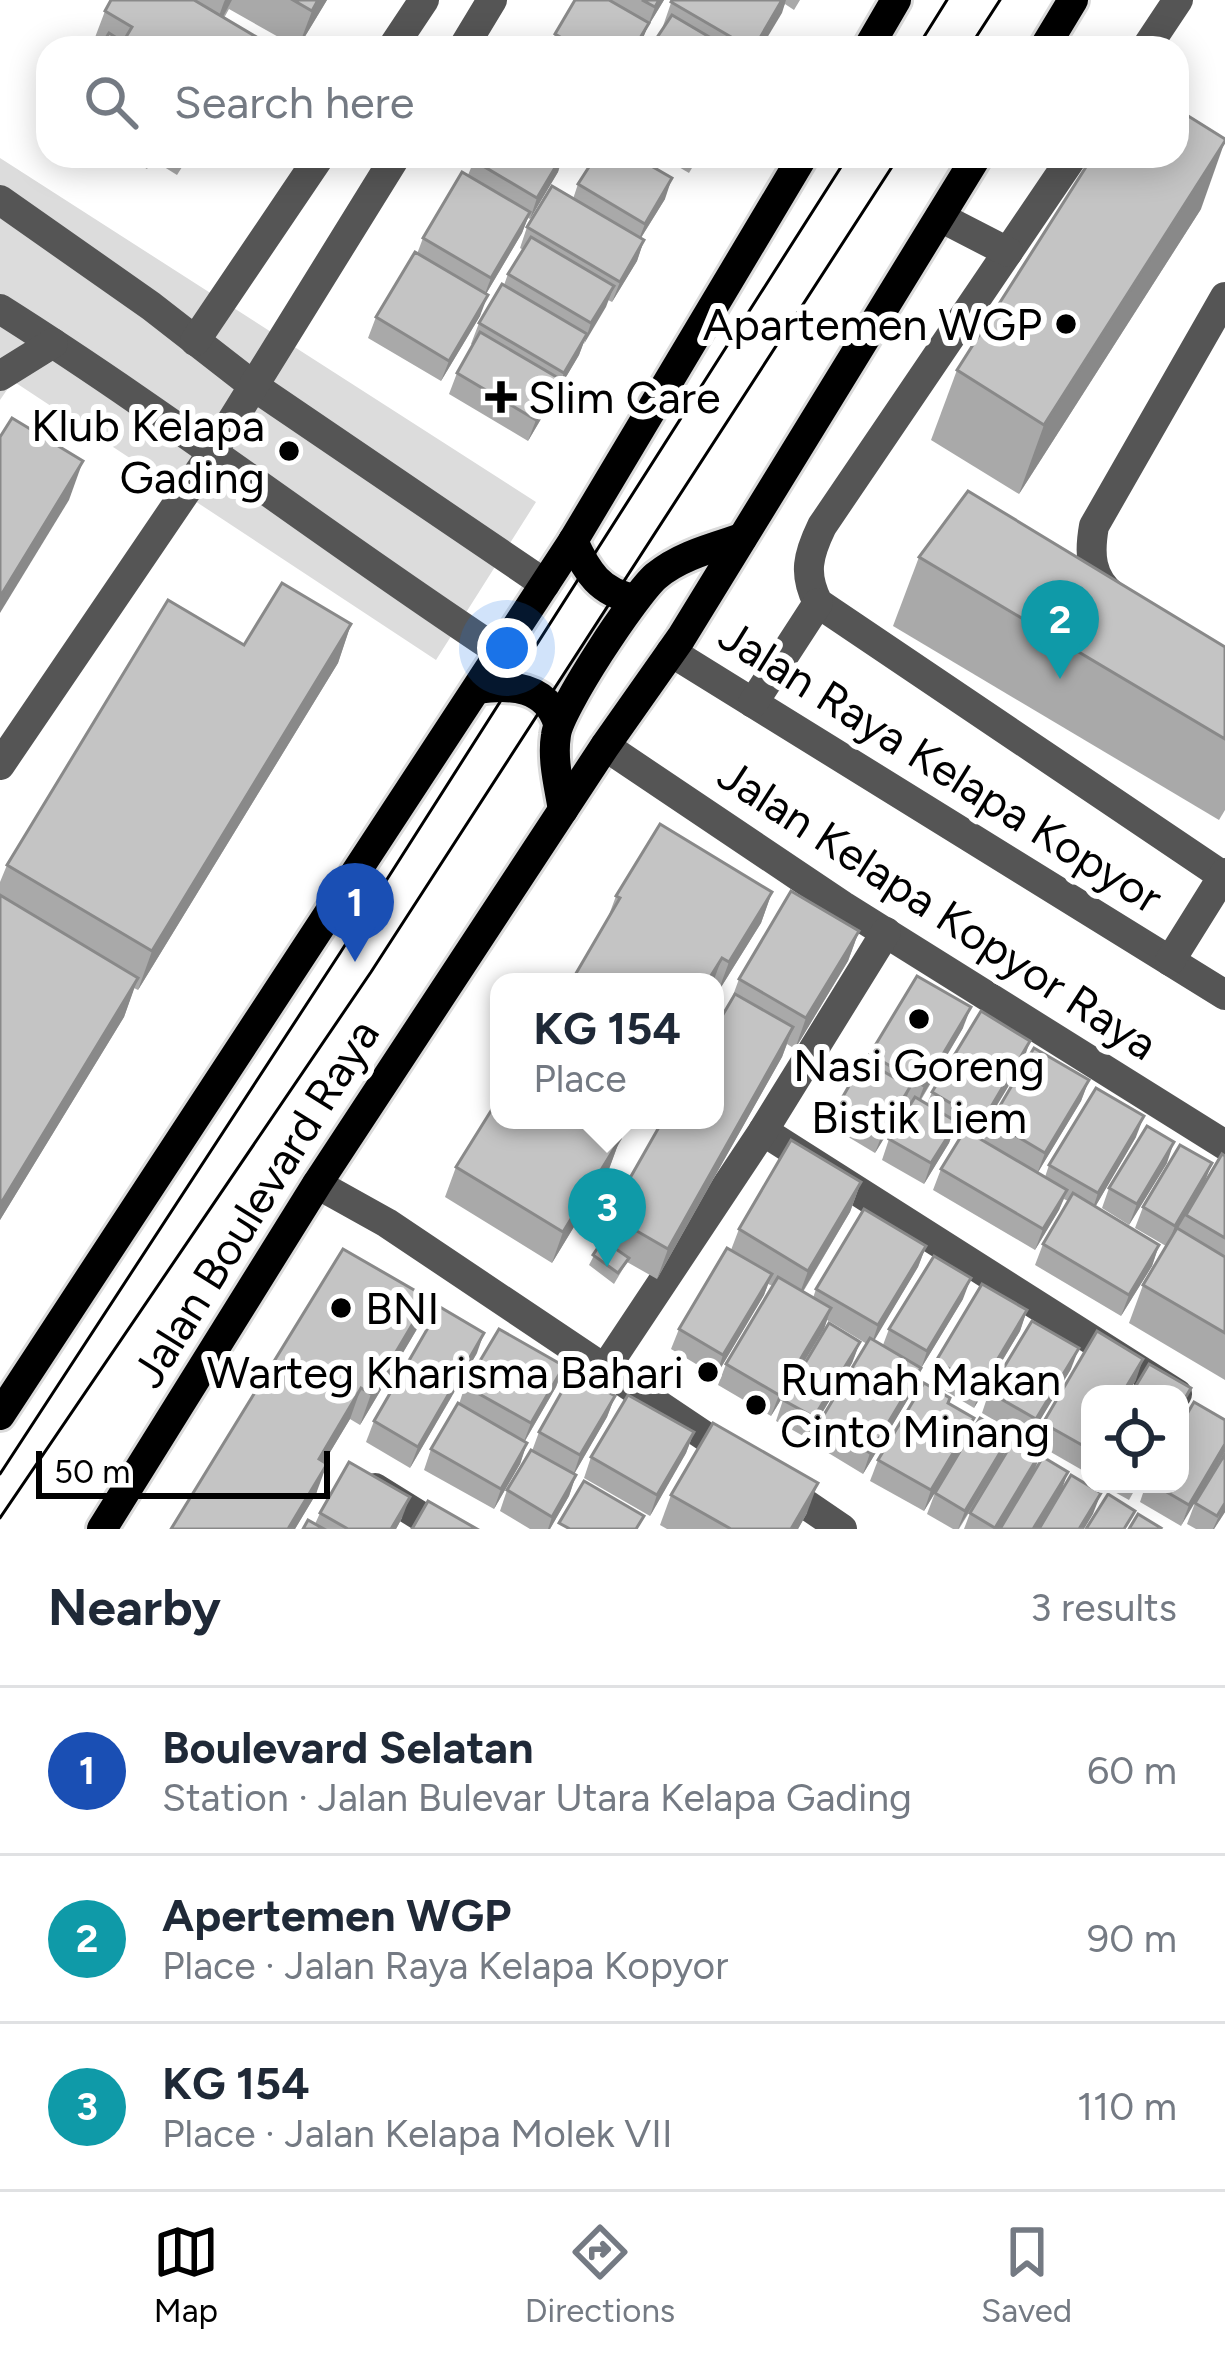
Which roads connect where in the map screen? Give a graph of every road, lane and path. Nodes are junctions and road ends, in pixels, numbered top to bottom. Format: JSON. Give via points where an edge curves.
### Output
{"nodes":[{"id":1,"x":424,"y":0,"type":"edge"},
{"id":2,"x":492,"y":0,"type":"edge"},
{"id":3,"x":896,"y":0,"type":"edge"},
{"id":4,"x":1073,"y":0,"type":"edge"},
{"id":5,"x":1178,"y":0,"type":"edge"},
{"id":6,"x":400,"y":36,"type":"edge"},
{"id":7,"x":470,"y":36,"type":"edge"},
{"id":8,"x":875,"y":36,"type":"edge"},
{"id":9,"x":1051,"y":36,"type":"edge"},
{"id":10,"x":1154,"y":36,"type":"edge"},
{"id":11,"x":312,"y":168,"type":"edge"},
{"id":12,"x":390,"y":168,"type":"edge"},
{"id":13,"x":796,"y":168,"type":"edge"},
{"id":14,"x":970,"y":168,"type":"edge"},
{"id":15,"x":1064,"y":168,"type":"edge"},
{"id":16,"x":0,"y":200,"type":"edge"},
{"id":17,"x":940,"y":217,"type":"junction"},
{"id":18,"x":1008,"y":251,"type":"junction"},
{"id":19,"x":1225,"y":297,"type":"edge"},
{"id":20,"x":0,"y":309,"type":"edge"},
{"id":21,"x":195,"y":341,"type":"junction"},
{"id":22,"x":53,"y":343,"type":"junction"},
{"id":23,"x":0,"y":376,"type":"edge"},
{"id":24,"x":254,"y":387,"type":"junction"},
{"id":25,"x":212,"y":453,"type":"junction"},
{"id":26,"x":742,"y":538,"type":"junction"},
{"id":27,"x":573,"y":542,"type":"junction"},
{"id":28,"x":544,"y":584,"type":"junction"},
{"id":29,"x":635,"y":599,"type":"junction"},
{"id":30,"x":818,"y":603,"type":"junction"},
{"id":31,"x":1139,"y":615,"type":"edge"},
{"id":32,"x":500,"y":652,"type":"junction"},
{"id":33,"x":671,"y":652,"type":"junction"},
{"id":34,"x":477,"y":689,"type":"junction"},
{"id":35,"x":753,"y":703,"type":"junction"},
{"id":36,"x":558,"y":723,"type":"junction"},
{"id":37,"x":605,"y":746,"type":"junction"},
{"id":38,"x":0,"y":765,"type":"edge"},
{"id":39,"x":563,"y":810,"type":"junction"},
{"id":40,"x":1224,"y":874,"type":"edge"},
{"id":41,"x":886,"y":932,"type":"junction"},
{"id":42,"x":1171,"y":961,"type":"junction"},
{"id":43,"x":1225,"y":995,"type":"edge"},
{"id":44,"x":763,"y":1132,"type":"junction"},
{"id":45,"x":1225,"y":1145,"type":"edge"},
{"id":46,"x":317,"y":1184,"type":"junction"},
{"id":47,"x":606,"y":1367,"type":"junction"},
{"id":48,"x":1163,"y":1385,"type":"edge"},
{"id":49,"x":1189,"y":1401,"type":"edge"},
{"id":50,"x":1210,"y":1414,"type":"edge"},
{"id":51,"x":0,"y":1415,"type":"edge"},
{"id":52,"x":364,"y":1482,"type":"edge"},
{"id":53,"x":834,"y":1527,"type":"edge"},
{"id":54,"x":102,"y":1529,"type":"edge"},
{"id":55,"x":441,"y":1529,"type":"edge"}],
"edges":[{"from":1,"to":6,"type":"street"},
{"from":2,"to":7,"type":"street"},
{"from":3,"to":8,"type":"main road"},
{"from":4,"to":9,"type":"main road"},
{"from":5,"to":10,"type":"street"},
{"from":11,"to":21,"type":"street"},
{"from":12,"to":24,"type":"street"},
{"from":13,"to":27,"type":"main road"},
{"from":14,"to":17,"type":"main road","name":"Jalan Boulevard Raya"},
{"from":15,"to":18,"type":"street"},
{"from":16,"to":21,"type":"street"},
{"from":17,"to":18,"type":"street"},
{"from":17,"to":26,"type":"main road","name":"Jalan Boulevard Raya"},
{"from":18,"to":30,"type":"street","via":[[822,526],[808,554],[807,583]]},
{"from":19,"to":31,"type":"street","via":[[1094,526],[1089,558],[1105,591]]},
{"from":20,"to":22,"type":"street"},
{"from":21,"to":24,"type":"street"},
{"from":22,"to":23,"type":"street"},
{"from":22,"to":25,"type":"street"},
{"from":24,"to":25,"type":"street"},
{"from":24,"to":28,"type":"street"},
{"from":25,"to":32,"type":"street"},
{"from":25,"to":38,"type":"street"},
{"from":26,"to":29,"type":"main road","via":[[679,560]]},
{"from":26,"to":33,"type":"main road","name":"Jalan Boulevard Raya"},
{"from":27,"to":28,"type":"main road"},
{"from":27,"to":29,"type":"main road","via":[[603,588]]},
{"from":28,"to":32,"type":"main road"},
{"from":29,"to":36,"type":"main road"},
{"from":30,"to":35,"type":"street"},
{"from":30,"to":40,"type":"street"},
{"from":32,"to":34,"type":"main road"},
{"from":33,"to":35,"type":"street","name":"Jalan Raya Kelapa Kopyor"},
{"from":33,"to":37,"type":"main road","name":"Jalan Boulevard Raya"},
{"from":34,"to":36,"type":"main road","via":[[518,686],[547,700]]},
{"from":34,"to":51,"type":"main road"},
{"from":35,"to":42,"type":"street","name":"Jalan Raya Kelapa Kopyor"},
{"from":36,"to":39,"type":"main road"},
{"from":37,"to":39,"type":"main road","name":"Jalan Boulevard Raya"},
{"from":37,"to":41,"type":"street","name":"Jalan Kelapa Kopyor Raya"},
{"from":39,"to":46,"type":"main road","name":"Jalan Boulevard Raya"},
{"from":40,"to":42,"type":"street"},
{"from":41,"to":44,"type":"street"},
{"from":41,"to":45,"type":"street","name":"Jalan Kelapa Kopyor Raya"},
{"from":42,"to":43,"type":"street","name":"Jalan Raya Kelapa Kopyor"},
{"from":44,"to":47,"type":"street"},
{"from":44,"to":48,"type":"street"},
{"from":46,"to":47,"type":"street"},
{"from":46,"to":54,"type":"main road","name":"Jalan Boulevard Raya"},
{"from":47,"to":53,"type":"street"},
{"from":49,"to":50,"type":"street"},
{"from":52,"to":55,"type":"street"}]}
